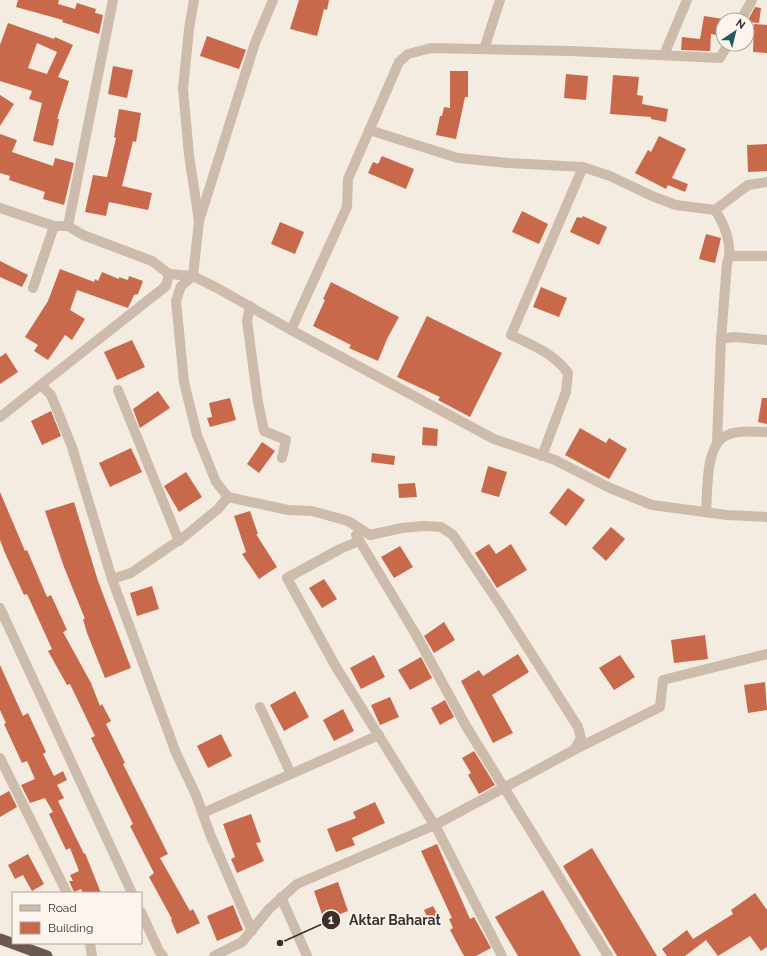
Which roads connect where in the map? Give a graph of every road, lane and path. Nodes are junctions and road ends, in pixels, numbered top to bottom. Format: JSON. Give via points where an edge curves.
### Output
{"nodes":[{"id":1,"x":113,"y":0,"type":"edge"},
{"id":2,"x":194,"y":0,"type":"edge"},
{"id":3,"x":273,"y":0,"type":"edge"},
{"id":4,"x":500,"y":0,"type":"edge"},
{"id":5,"x":687,"y":0,"type":"edge"},
{"id":6,"x":752,"y":0,"type":"edge"},
{"id":7,"x":745,"y":12,"type":"edge"},
{"id":8,"x":484,"y":49,"type":"junction"},
{"id":9,"x":723,"y":52,"type":"edge"},
{"id":10,"x":664,"y":55,"type":"junction"},
{"id":11,"x":369,"y":130,"type":"junction"},
{"id":12,"x":583,"y":167,"type":"junction"},
{"id":13,"x":767,"y":182,"type":"edge"},
{"id":14,"x":0,"y":208,"type":"edge"},
{"id":15,"x":715,"y":210,"type":"junction"},
{"id":16,"x":199,"y":221,"type":"junction"},
{"id":17,"x":54,"y":226,"type":"junction"},
{"id":18,"x":68,"y":226,"type":"junction"},
{"id":19,"x":731,"y":256,"type":"junction"},
{"id":20,"x":767,"y":256,"type":"edge"},
{"id":21,"x":169,"y":274,"type":"junction"},
{"id":22,"x":193,"y":276,"type":"junction"},
{"id":23,"x":33,"y":288,"type":"dead end"},
{"id":24,"x":250,"y":306,"type":"junction"},
{"id":25,"x":291,"y":330,"type":"junction"},
{"id":26,"x":721,"y":339,"type":"junction"},
{"id":27,"x":767,"y":340,"type":"edge"},
{"id":28,"x":41,"y":385,"type":"junction"},
{"id":29,"x":118,"y":390,"type":"dead end"},
{"id":30,"x":0,"y":417,"type":"edge"},
{"id":31,"x":767,"y":432,"type":"edge"},
{"id":32,"x":717,"y":442,"type":"junction"},
{"id":33,"x":542,"y":456,"type":"junction"},
{"id":34,"x":282,"y":458,"type":"dead end"},
{"id":35,"x":228,"y":497,"type":"junction"},
{"id":36,"x":706,"y":512,"type":"junction"},
{"id":37,"x":767,"y":517,"type":"edge"},
{"id":38,"x":348,"y":522,"type":"junction"},
{"id":39,"x":179,"y":540,"type":"junction"},
{"id":40,"x":359,"y":541,"type":"junction"},
{"id":41,"x":112,"y":579,"type":"junction"},
{"id":42,"x":0,"y":608,"type":"edge"},
{"id":43,"x":767,"y":654,"type":"edge"},
{"id":44,"x":260,"y":707,"type":"dead end"},
{"id":45,"x":379,"y":735,"type":"junction"},
{"id":46,"x":574,"y":750,"type":"junction"},
{"id":47,"x":0,"y":758,"type":"edge"},
{"id":48,"x":291,"y":774,"type":"junction"},
{"id":49,"x":3,"y":775,"type":"edge"},
{"id":50,"x":504,"y":788,"type":"junction"},
{"id":51,"x":202,"y":813,"type":"junction"},
{"id":52,"x":435,"y":825,"type":"junction"},
{"id":53,"x":66,"y":892,"type":"edge"},
{"id":54,"x":132,"y":892,"type":"edge"},
{"id":55,"x":281,"y":897,"type":"junction"},
{"id":56,"x":142,"y":914,"type":"edge"},
{"id":57,"x":252,"y":932,"type":"junction"},
{"id":58,"x":0,"y":939,"type":"edge"},
{"id":59,"x":12,"y":943,"type":"edge"},
{"id":60,"x":14,"y":944,"type":"edge"},
{"id":61,"x":90,"y":944,"type":"edge"},
{"id":62,"x":160,"y":954,"type":"edge"},
{"id":63,"x":47,"y":956,"type":"edge"},
{"id":64,"x":92,"y":956,"type":"edge"},
{"id":65,"x":214,"y":956,"type":"edge"},
{"id":66,"x":307,"y":956,"type":"edge"},
{"id":67,"x":502,"y":956,"type":"edge"},
{"id":68,"x":608,"y":956,"type":"edge"}],
"edges":[{"from":1,"to":18,"type":"street"},
{"from":2,"to":16,"type":"street","via":[[184,89],[188,155]]},
{"from":3,"to":16,"type":"street","via":[[255,43]]},
{"from":4,"to":8,"type":"street"},
{"from":5,"to":10,"type":"street"},
{"from":6,"to":7,"type":"street"},
{"from":8,"to":10,"type":"street"},
{"from":8,"to":11,"type":"street","via":[[431,48],[408,54],[399,62]]},
{"from":9,"to":10,"type":"street","via":[[720,58]]},
{"from":11,"to":12,"type":"street","via":[[458,158]]},
{"from":11,"to":25,"type":"street","via":[[348,179],[347,207]]},
{"from":12,"to":15,"type":"street","via":[[676,205]]},
{"from":12,"to":33,"type":"street","via":[[511,335],[537,346],[560,362],[568,373],[566,392]]},
{"from":13,"to":15,"type":"street","via":[[748,185]]},
{"from":14,"to":17,"type":"street"},
{"from":15,"to":19,"type":"street","via":[[722,221]]},
{"from":16,"to":22,"type":"street"},
{"from":17,"to":18,"type":"street"},
{"from":17,"to":23,"type":"street"},
{"from":18,"to":21,"type":"street","via":[[83,235],[152,260]]},
{"from":19,"to":20,"type":"street"},
{"from":19,"to":26,"type":"street","via":[[728,263]]},
{"from":21,"to":22,"type":"street"},
{"from":21,"to":28,"type":"street","via":[[166,286]]},
{"from":22,"to":24,"type":"street"},
{"from":22,"to":35,"type":"street","via":[[181,286],[176,301],[184,382],[197,435],[216,482]]},
{"from":24,"to":25,"type":"street"},
{"from":24,"to":34,"type":"street","via":[[246,321],[262,424],[264,431],[286,440]]},
{"from":25,"to":33,"type":"street","via":[[494,439]]},
{"from":26,"to":27,"type":"street","via":[[734,337]]},
{"from":26,"to":32,"type":"street"},
{"from":28,"to":30,"type":"street"},
{"from":28,"to":41,"type":"street","via":[[51,395],[72,448]]},
{"from":29,"to":39,"type":"street"},
{"from":31,"to":32,"type":"street","via":[[729,434]]},
{"from":32,"to":36,"type":"street","via":[[710,457]]},
{"from":33,"to":36,"type":"street","via":[[652,505]]},
{"from":35,"to":38,"type":"street","via":[[288,510],[312,511]]},
{"from":35,"to":39,"type":"street","via":[[218,509]]},
{"from":36,"to":37,"type":"street"},
{"from":38,"to":40,"type":"street"},
{"from":38,"to":46,"type":"street","via":[[370,535],[424,526],[441,527],[453,535],[578,727],[581,738]]},
{"from":39,"to":41,"type":"street","via":[[131,573]]},
{"from":40,"to":45,"type":"street","via":[[287,578],[336,667]]},
{"from":40,"to":50,"type":"street"},
{"from":41,"to":51,"type":"street","via":[[176,753]]},
{"from":42,"to":54,"type":"street"},
{"from":43,"to":46,"type":"street","via":[[663,680],[660,707]]},
{"from":44,"to":48,"type":"street"},
{"from":45,"to":48,"type":"street"},
{"from":45,"to":52,"type":"street"},
{"from":46,"to":50,"type":"street"},
{"from":47,"to":49,"type":"street"},
{"from":48,"to":51,"type":"street"},
{"from":49,"to":53,"type":"street"},
{"from":50,"to":52,"type":"street"},
{"from":50,"to":68,"type":"street"},
{"from":51,"to":57,"type":"street"},
{"from":52,"to":55,"type":"street","via":[[297,884]]},
{"from":52,"to":67,"type":"street"},
{"from":55,"to":57,"type":"street"},
{"from":55,"to":66,"type":"street"},
{"from":56,"to":62,"type":"street"},
{"from":57,"to":65,"type":"street","via":[[242,942]]},
{"from":58,"to":59,"type":"highway"},
{"from":60,"to":63,"type":"highway"},
{"from":61,"to":64,"type":"street"}]}
